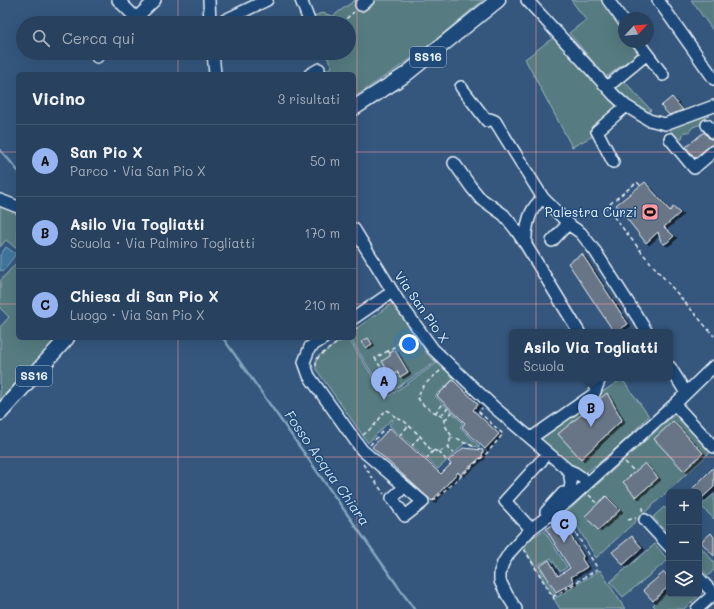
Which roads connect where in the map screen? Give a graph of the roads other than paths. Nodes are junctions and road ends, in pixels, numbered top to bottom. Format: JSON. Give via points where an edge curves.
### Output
{"nodes":[{"id":1,"x":118,"y":0,"type":"edge"},
{"id":2,"x":155,"y":0,"type":"edge"},
{"id":3,"x":209,"y":0,"type":"edge"},
{"id":4,"x":267,"y":0,"type":"edge"},
{"id":5,"x":301,"y":0,"type":"edge"},
{"id":6,"x":498,"y":0,"type":"edge"},
{"id":7,"x":527,"y":0,"type":"edge"},
{"id":8,"x":608,"y":0,"type":"edge"},
{"id":9,"x":658,"y":0,"type":"edge"},
{"id":10,"x":618,"y":14,"type":"edge"},
{"id":11,"x":131,"y":16,"type":"edge"},
{"id":12,"x":138,"y":16,"type":"edge"},
{"id":13,"x":210,"y":16,"type":"edge"},
{"id":14,"x":234,"y":16,"type":"edge"},
{"id":15,"x":307,"y":16,"type":"edge"},
{"id":16,"x":642,"y":48,"type":"edge"},
{"id":17,"x":647,"y":54,"type":"junction"},
{"id":18,"x":214,"y":60,"type":"edge"},
{"id":19,"x":215,"y":72,"type":"edge"},
{"id":20,"x":662,"y":75,"type":"dead end"},
{"id":21,"x":714,"y":79,"type":"edge"},
{"id":22,"x":461,"y":87,"type":"dead end"},
{"id":23,"x":607,"y":87,"type":"junction"},
{"id":24,"x":626,"y":106,"type":"junction"},
{"id":25,"x":714,"y":106,"type":"edge"},
{"id":26,"x":356,"y":107,"type":"edge"},
{"id":27,"x":670,"y":139,"type":"dead end"},
{"id":28,"x":714,"y":151,"type":"edge"},
{"id":29,"x":454,"y":162,"type":"dead end"},
{"id":30,"x":613,"y":162,"type":"dead end"},
{"id":31,"x":544,"y":198,"type":"junction"},
{"id":32,"x":0,"y":200,"type":"edge"},
{"id":33,"x":16,"y":205,"type":"edge"},
{"id":34,"x":571,"y":226,"type":"junction"},
{"id":35,"x":356,"y":232,"type":"edge"},
{"id":36,"x":552,"y":241,"type":"dead end"},
{"id":37,"x":526,"y":245,"type":"junction"},
{"id":38,"x":392,"y":292,"type":"junction"},
{"id":39,"x":356,"y":317,"type":"edge"},
{"id":40,"x":577,"y":329,"type":"edge"},
{"id":41,"x":645,"y":329,"type":"edge"},
{"id":42,"x":65,"y":340,"type":"edge"},
{"id":43,"x":321,"y":340,"type":"edge"},
{"id":44,"x":714,"y":366,"type":"edge"},
{"id":45,"x":673,"y":372,"type":"edge"},
{"id":46,"x":599,"y":381,"type":"edge"},
{"id":47,"x":686,"y":393,"type":"junction"},
{"id":48,"x":679,"y":409,"type":"dead end"},
{"id":49,"x":0,"y":413,"type":"edge"},
{"id":50,"x":531,"y":438,"type":"junction"},
{"id":51,"x":714,"y":447,"type":"edge"},
{"id":52,"x":542,"y":460,"type":"dead end"},
{"id":53,"x":569,"y":474,"type":"junction"},
{"id":54,"x":585,"y":488,"type":"junction"},
{"id":55,"x":399,"y":492,"type":"dead end"},
{"id":56,"x":565,"y":497,"type":"junction"},
{"id":57,"x":644,"y":520,"type":"dead end"},
{"id":58,"x":531,"y":529,"type":"junction"},
{"id":59,"x":666,"y":543,"type":"edge"},
{"id":60,"x":702,"y":581,"type":"edge"},
{"id":61,"x":714,"y":594,"type":"edge"},
{"id":62,"x":516,"y":609,"type":"edge"},
{"id":63,"x":697,"y":609,"type":"edge"}],
"edges":[{"from":1,"to":11,"type":"street"},
{"from":2,"to":12,"type":"street"},
{"from":3,"to":13,"type":"street"},
{"from":4,"to":14,"type":"street"},
{"from":5,"to":15,"type":"street"},
{"from":6,"to":26,"type":"main road","number":"SS16","via":[[405,74]]},
{"from":7,"to":23,"type":"street"},
{"from":8,"to":10,"type":"street"},
{"from":9,"to":21,"type":"street"},
{"from":16,"to":17,"type":"street"},
{"from":17,"to":20,"type":"street"},
{"from":17,"to":23,"type":"street"},
{"from":18,"to":19,"type":"street"},
{"from":22,"to":31,"type":"street","via":[[487,121],[495,121]]},
{"from":23,"to":24,"type":"street"},
{"from":24,"to":25,"type":"street","via":[[649,120],[665,124]]},
{"from":24,"to":30,"type":"street","via":[[597,131]]},
{"from":27,"to":28,"type":"street","via":[[694,168]]},
{"from":29,"to":37,"type":"street","via":[[480,198],[504,215]]},
{"from":31,"to":34,"type":"street"},
{"from":31,"to":37,"type":"street","via":[[535,206],[527,223]]},
{"from":32,"to":33,"type":"street"},
{"from":34,"to":36,"type":"street","via":[[566,226]]},
{"from":34,"to":41,"type":"street","via":[[581,233],[595,251]]},
{"from":35,"to":38,"type":"street","name":"Via San Pio X"},
{"from":37,"to":40,"type":"street"},
{"from":38,"to":39,"type":"street"},
{"from":38,"to":50,"type":"street","name":"Via San Pio X","via":[[433,350]]},
{"from":42,"to":49,"type":"main road","number":"SS16"},
{"from":43,"to":55,"type":"street","via":[[310,347],[304,362],[309,376],[362,450],[423,502],[405,516],[392,498]]},
{"from":44,"to":47,"type":"street"},
{"from":45,"to":47,"type":"street"},
{"from":46,"to":50,"type":"street","via":[[594,394]]},
{"from":47,"to":54,"type":"street"},
{"from":48,"to":51,"type":"street"},
{"from":50,"to":53,"type":"street","name":"Via San Pio X"},
{"from":52,"to":58,"type":"street","via":[[505,501]]},
{"from":53,"to":54,"type":"street","name":"Via San Pio X","via":[[575,473]]},
{"from":53,"to":56,"type":"street","via":[[571,483]]},
{"from":54,"to":56,"type":"street"},
{"from":56,"to":58,"type":"street"},
{"from":57,"to":59,"type":"street"},
{"from":58,"to":62,"type":"street","via":[[510,552],[500,572],[500,581]]},
{"from":60,"to":61,"type":"street"},
{"from":61,"to":63,"type":"street"}]}
